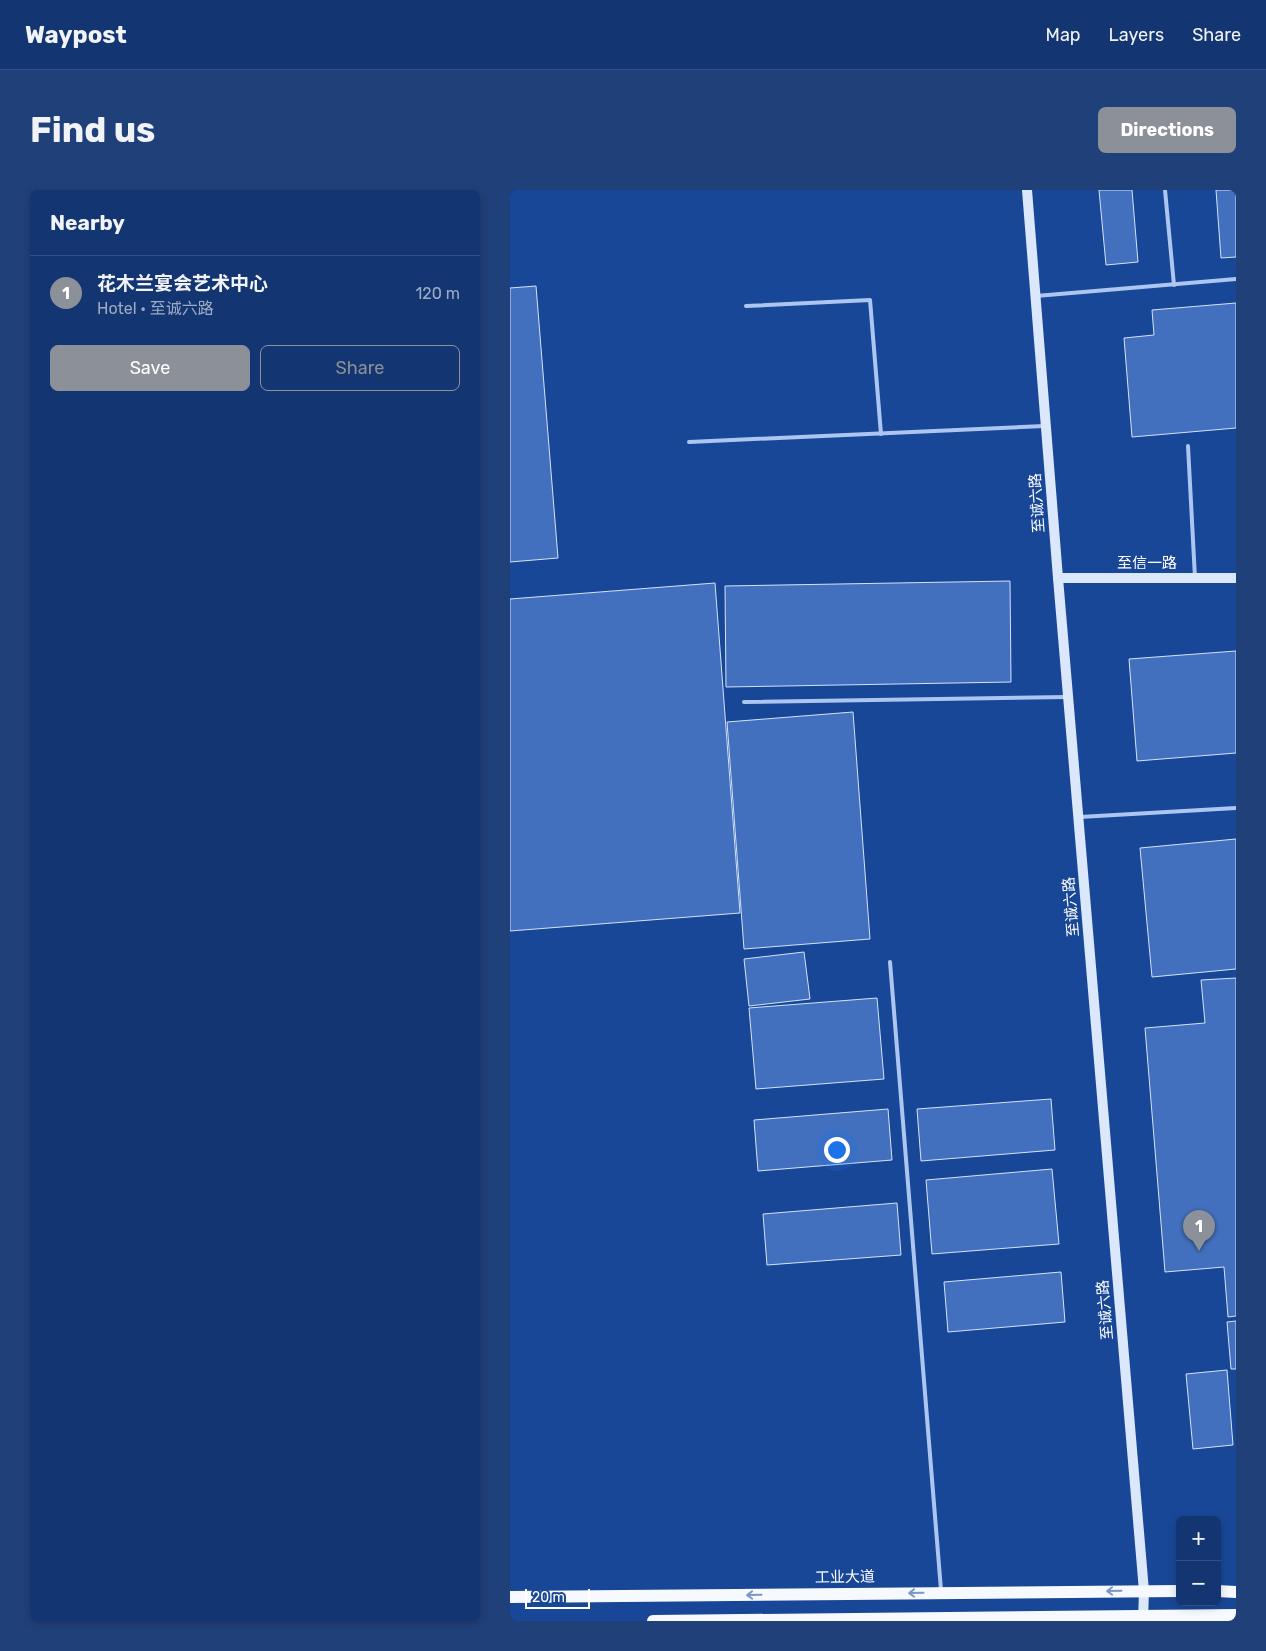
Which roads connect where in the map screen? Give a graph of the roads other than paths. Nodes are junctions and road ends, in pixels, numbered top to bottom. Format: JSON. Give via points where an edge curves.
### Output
{"nodes":[{"id":1,"x":1027,"y":190,"type":"edge"},
{"id":2,"x":1165,"y":190,"type":"edge"},
{"id":3,"x":1236,"y":279,"type":"edge"},
{"id":4,"x":1174,"y":285,"type":"junction"},
{"id":5,"x":1036,"y":296,"type":"junction"},
{"id":6,"x":746,"y":306,"type":"dead end"},
{"id":7,"x":1046,"y":426,"type":"junction"},
{"id":8,"x":881,"y":434,"type":"junction"},
{"id":9,"x":689,"y":442,"type":"dead end"},
{"id":10,"x":1188,"y":446,"type":"dead end"},
{"id":11,"x":1058,"y":578,"type":"junction"},
{"id":12,"x":1195,"y":578,"type":"junction"},
{"id":13,"x":1236,"y":578,"type":"edge"},
{"id":14,"x":1068,"y":697,"type":"junction"},
{"id":15,"x":744,"y":702,"type":"dead end"},
{"id":16,"x":1236,"y":808,"type":"edge"},
{"id":17,"x":1078,"y":817,"type":"junction"},
{"id":18,"x":890,"y":962,"type":"dead end"},
{"id":19,"x":1144,"y":1590,"type":"junction"},
{"id":20,"x":1176,"y":1591,"type":"edge"},
{"id":21,"x":1221,"y":1592,"type":"edge"},
{"id":22,"x":1236,"y":1592,"type":"edge"},
{"id":23,"x":941,"y":1593,"type":"junction"},
{"id":24,"x":510,"y":1597,"type":"edge"},
{"id":25,"x":1236,"y":1615,"type":"edge"},
{"id":26,"x":1143,"y":1618,"type":"edge"},
{"id":27,"x":653,"y":1621,"type":"edge"}],
"edges":[{"from":1,"to":5,"type":"main road","name":"至诚六路"},
{"from":2,"to":4,"type":"lane"},
{"from":3,"to":4,"type":"lane"},
{"from":4,"to":5,"type":"lane"},
{"from":5,"to":7,"type":"main road","name":"至诚六路"},
{"from":6,"to":8,"type":"lane","via":[[870,300]]},
{"from":7,"to":8,"type":"lane"},
{"from":7,"to":11,"type":"main road","name":"至诚六路"},
{"from":8,"to":9,"type":"lane"},
{"from":10,"to":12,"type":"lane"},
{"from":11,"to":12,"type":"main road","name":"至信一路"},
{"from":11,"to":14,"type":"main road","name":"至诚六路"},
{"from":12,"to":13,"type":"main road","name":"至信一路"},
{"from":14,"to":15,"type":"lane"},
{"from":14,"to":17,"type":"main road","name":"至诚六路"},
{"from":16,"to":17,"type":"lane"},
{"from":17,"to":19,"type":"main road","name":"至诚六路"},
{"from":18,"to":23,"type":"lane"},
{"from":19,"to":20,"type":"main road","name":"工业大道"},
{"from":19,"to":23,"type":"main road","name":"工业大道","one_way":true},
{"from":19,"to":26,"type":"main road","name":"至诚六路"},
{"from":21,"to":22,"type":"main road"},
{"from":23,"to":24,"type":"main road","name":"工业大道","one_way":true},
{"from":25,"to":26,"type":"main road"},
{"from":26,"to":27,"type":"main road"}]}
